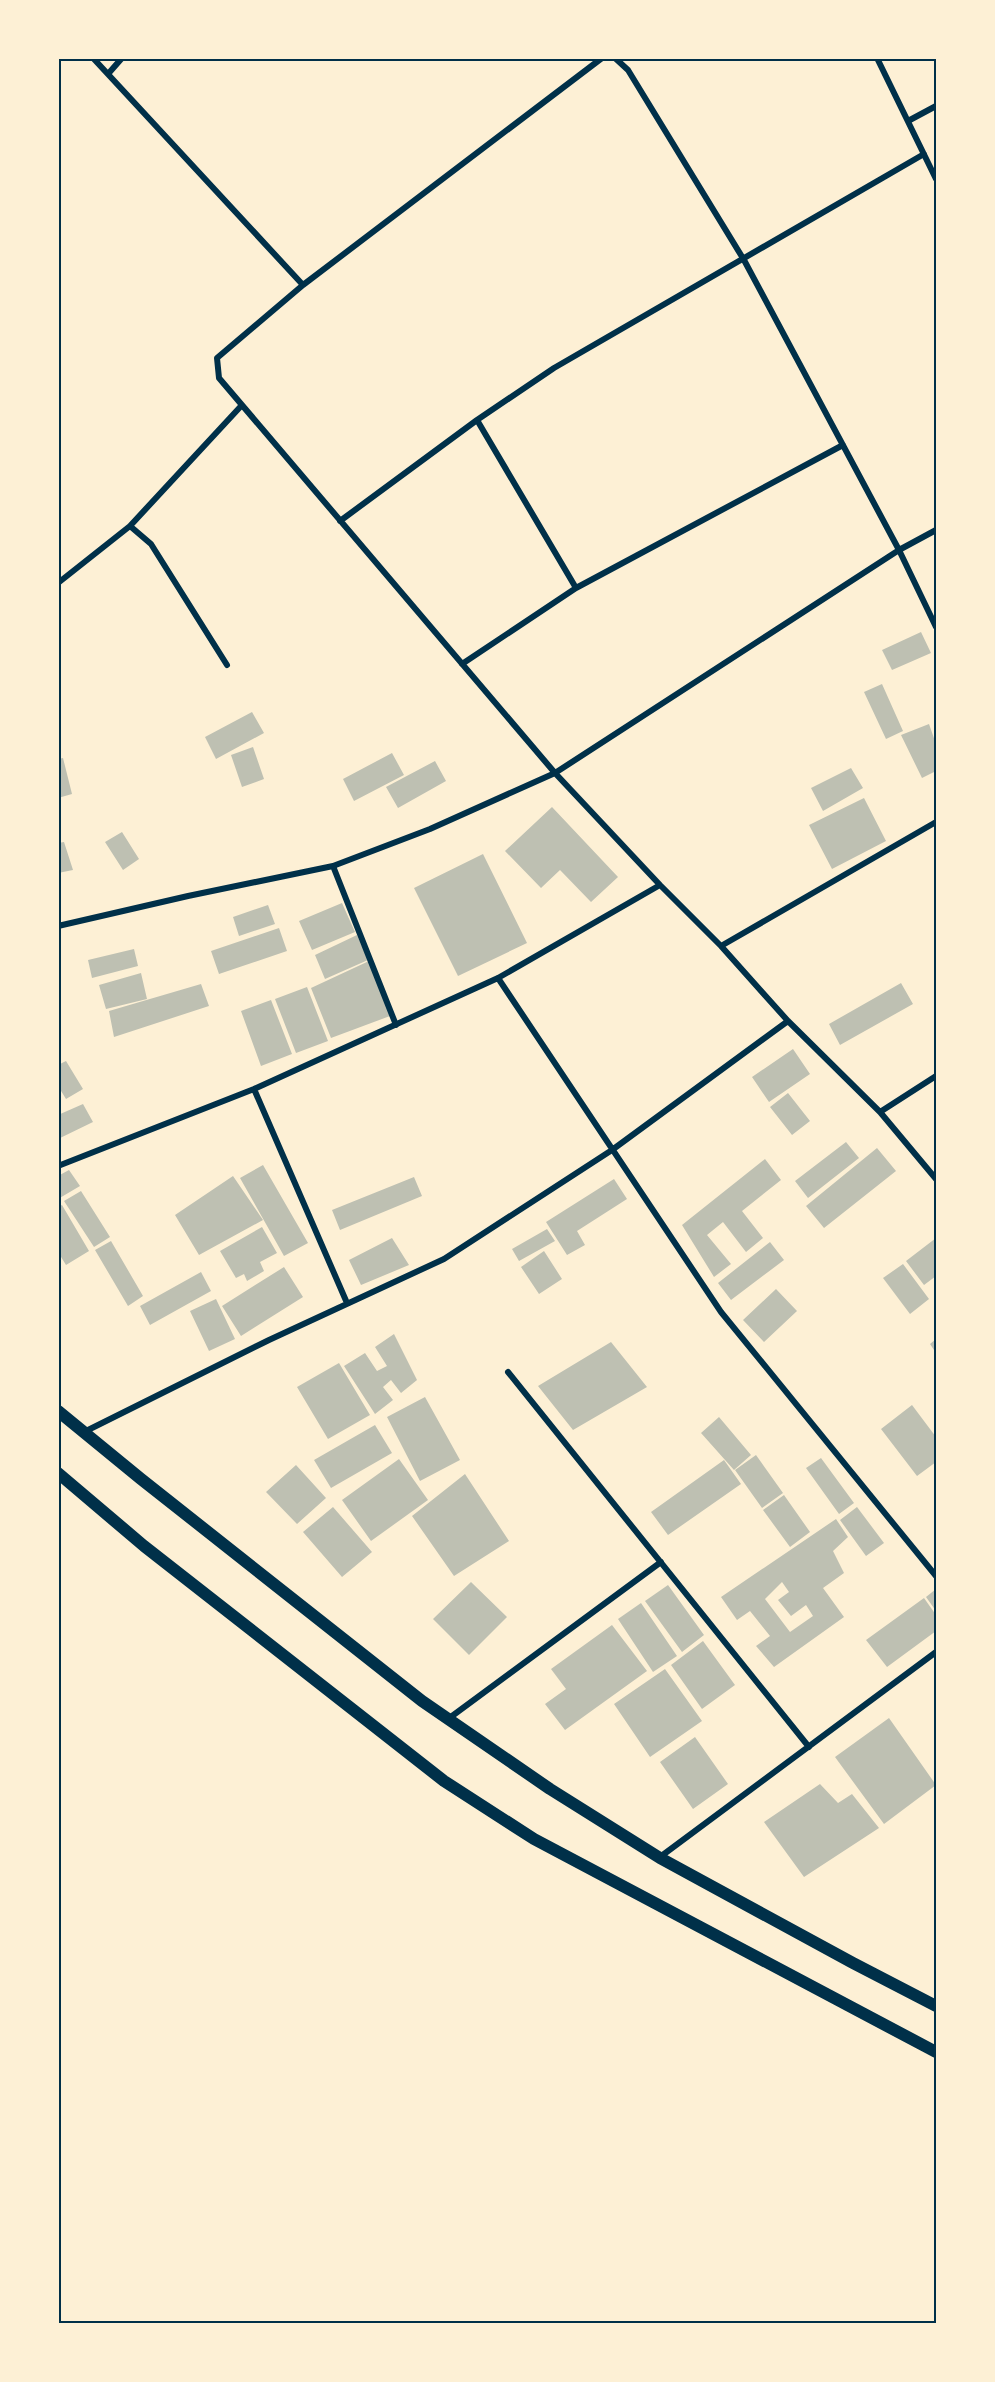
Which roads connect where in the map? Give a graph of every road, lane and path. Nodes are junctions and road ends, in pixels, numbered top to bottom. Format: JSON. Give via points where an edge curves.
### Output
{"nodes":[{"id":1,"x":93,"y":58,"type":"edge"},
{"id":2,"x":122,"y":58,"type":"edge"},
{"id":3,"x":603,"y":58,"type":"edge"},
{"id":4,"x":615,"y":58,"type":"edge"},
{"id":5,"x":877,"y":58,"type":"edge"},
{"id":6,"x":108,"y":74,"type":"junction"},
{"id":7,"x":936,"y":106,"type":"edge"},
{"id":8,"x":908,"y":121,"type":"junction"},
{"id":9,"x":924,"y":154,"type":"junction"},
{"id":10,"x":936,"y":179,"type":"edge"},
{"id":11,"x":744,"y":260,"type":"junction"},
{"id":12,"x":303,"y":285,"type":"junction"},
{"id":13,"x":242,"y":405,"type":"junction"},
{"id":14,"x":477,"y":420,"type":"junction"},
{"id":15,"x":843,"y":445,"type":"junction"},
{"id":16,"x":340,"y":521,"type":"junction"},
{"id":17,"x":130,"y":526,"type":"junction"},
{"id":18,"x":936,"y":530,"type":"edge"},
{"id":19,"x":899,"y":550,"type":"junction"},
{"id":20,"x":58,"y":583,"type":"edge"},
{"id":21,"x":576,"y":588,"type":"junction"},
{"id":22,"x":936,"y":627,"type":"edge"},
{"id":23,"x":462,"y":664,"type":"junction"},
{"id":24,"x":227,"y":665,"type":"dead end"},
{"id":25,"x":555,"y":773,"type":"junction"},
{"id":26,"x":936,"y":822,"type":"edge"},
{"id":27,"x":333,"y":866,"type":"junction"},
{"id":28,"x":660,"y":885,"type":"junction"},
{"id":29,"x":58,"y":926,"type":"edge"},
{"id":30,"x":721,"y":946,"type":"junction"},
{"id":31,"x":498,"y":978,"type":"junction"},
{"id":32,"x":788,"y":1021,"type":"junction"},
{"id":33,"x":396,"y":1025,"type":"junction"},
{"id":34,"x":936,"y":1076,"type":"edge"},
{"id":35,"x":254,"y":1089,"type":"junction"},
{"id":36,"x":880,"y":1112,"type":"junction"},
{"id":37,"x":612,"y":1150,"type":"junction"},
{"id":38,"x":58,"y":1166,"type":"edge"},
{"id":39,"x":936,"y":1179,"type":"edge"},
{"id":40,"x":347,"y":1303,"type":"junction"},
{"id":41,"x":508,"y":1372,"type":"dead end"},
{"id":42,"x":58,"y":1411,"type":"edge"},
{"id":43,"x":84,"y":1432,"type":"junction"},
{"id":44,"x":58,"y":1473,"type":"edge"},
{"id":45,"x":660,"y":1562,"type":"junction"},
{"id":46,"x":936,"y":1575,"type":"edge"},
{"id":47,"x":936,"y":1652,"type":"edge"},
{"id":48,"x":448,"y":1719,"type":"junction"},
{"id":49,"x":809,"y":1747,"type":"junction"},
{"id":50,"x":660,"y":1858,"type":"junction"},
{"id":51,"x":936,"y":2006,"type":"edge"},
{"id":52,"x":936,"y":2052,"type":"edge"}],
"edges":[{"from":1,"to":6,"type":"street"},
{"from":2,"to":6,"type":"street"},
{"from":3,"to":12,"type":"street"},
{"from":4,"to":11,"type":"street","via":[[628,70]]},
{"from":5,"to":8,"type":"street"},
{"from":6,"to":12,"type":"street"},
{"from":7,"to":8,"type":"street"},
{"from":8,"to":9,"type":"street"},
{"from":9,"to":10,"type":"street"},
{"from":9,"to":11,"type":"street"},
{"from":11,"to":14,"type":"street","via":[[554,368]]},
{"from":11,"to":15,"type":"street"},
{"from":12,"to":13,"type":"street","via":[[217,358],[219,378]]},
{"from":13,"to":16,"type":"street"},
{"from":13,"to":17,"type":"street"},
{"from":14,"to":16,"type":"street"},
{"from":14,"to":21,"type":"street"},
{"from":15,"to":19,"type":"street"},
{"from":15,"to":21,"type":"street"},
{"from":16,"to":23,"type":"street"},
{"from":17,"to":20,"type":"street"},
{"from":17,"to":24,"type":"street","via":[[151,544]]},
{"from":18,"to":19,"type":"street"},
{"from":19,"to":22,"type":"street"},
{"from":19,"to":25,"type":"street"},
{"from":21,"to":23,"type":"street"},
{"from":23,"to":25,"type":"street"},
{"from":25,"to":27,"type":"street","via":[[430,829]]},
{"from":25,"to":28,"type":"street"},
{"from":26,"to":30,"type":"street"},
{"from":27,"to":29,"type":"street"},
{"from":27,"to":33,"type":"street"},
{"from":28,"to":30,"type":"street"},
{"from":28,"to":31,"type":"street"},
{"from":30,"to":32,"type":"street"},
{"from":31,"to":33,"type":"street"},
{"from":31,"to":37,"type":"street"},
{"from":32,"to":36,"type":"street"},
{"from":32,"to":37,"type":"street"},
{"from":33,"to":35,"type":"street"},
{"from":34,"to":36,"type":"street"},
{"from":35,"to":38,"type":"street"},
{"from":35,"to":40,"type":"street"},
{"from":36,"to":39,"type":"street"},
{"from":37,"to":40,"type":"street","via":[[444,1260]]},
{"from":37,"to":46,"type":"street","via":[[721,1312]]},
{"from":40,"to":43,"type":"street"},
{"from":41,"to":45,"type":"street"},
{"from":42,"to":43,"type":"main road"},
{"from":43,"to":48,"type":"main road"},
{"from":44,"to":52,"type":"main road","via":[[144,1546],[444,1781],[534,1839]]},
{"from":45,"to":48,"type":"street"},
{"from":45,"to":49,"type":"street"},
{"from":47,"to":49,"type":"street"},
{"from":48,"to":50,"type":"main road"},
{"from":49,"to":50,"type":"street"},
{"from":50,"to":51,"type":"main road"}]}
